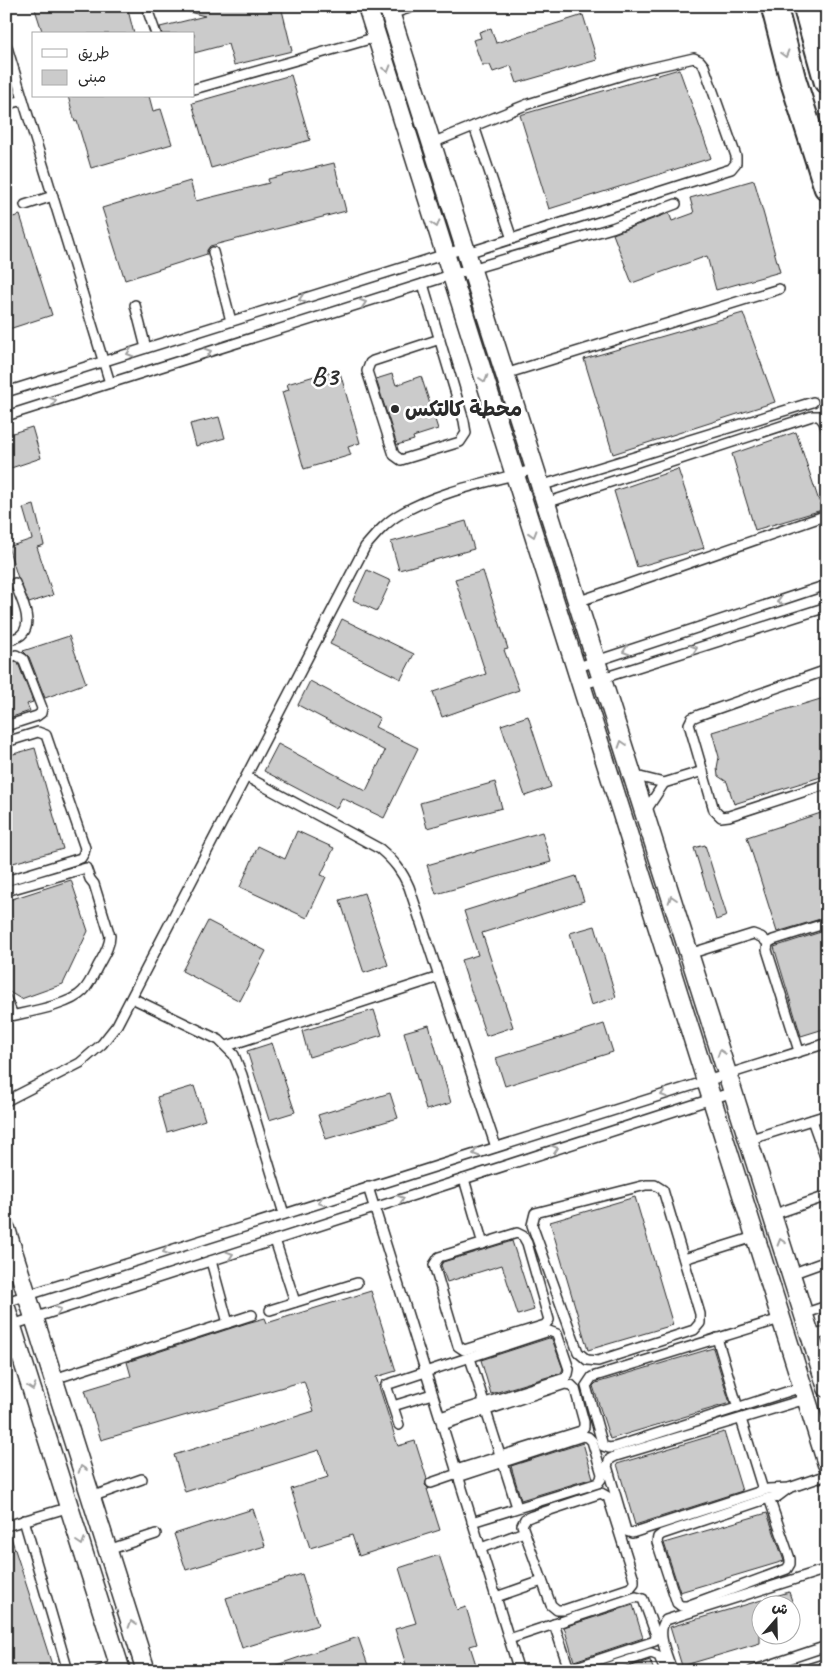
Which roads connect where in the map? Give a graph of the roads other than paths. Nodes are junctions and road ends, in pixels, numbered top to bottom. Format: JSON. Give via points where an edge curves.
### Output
{"nodes":[{"id":1,"x":146,"y":6,"type":"edge"},
{"id":2,"x":367,"y":6,"type":"edge"},
{"id":3,"x":416,"y":6,"type":"edge"},
{"id":4,"x":774,"y":6,"type":"edge"},
{"id":5,"x":806,"y":6,"type":"edge"},
{"id":6,"x":390,"y":10,"type":"edge"},
{"id":7,"x":155,"y":32,"type":"edge"},
{"id":8,"x":376,"y":36,"type":"junction"},
{"id":9,"x":6,"y":44,"type":"edge"},
{"id":10,"x":827,"y":81,"type":"edge"},
{"id":11,"x":195,"y":89,"type":"edge"},
{"id":12,"x":23,"y":100,"type":"junction"},
{"id":13,"x":6,"y":106,"type":"edge"},
{"id":14,"x":474,"y":126,"type":"junction"},
{"id":15,"x":432,"y":143,"type":"junction"},
{"id":16,"x":827,"y":187,"type":"edge"},
{"id":17,"x":53,"y":196,"type":"junction"},
{"id":18,"x":676,"y":204,"type":"dead end"},
{"id":19,"x":25,"y":205,"type":"dead end"},
{"id":20,"x":512,"y":239,"type":"junction"},
{"id":21,"x":212,"y":252,"type":"dead end"},
{"id":22,"x":445,"y":254,"type":"junction"},
{"id":23,"x":468,"y":257,"type":"junction"},
{"id":24,"x":451,"y":275,"type":"junction"},
{"id":25,"x":423,"y":284,"type":"junction"},
{"id":26,"x":779,"y":289,"type":"dead end"},
{"id":27,"x":134,"y":305,"type":"dead end"},
{"id":28,"x":231,"y":321,"type":"junction"},
{"id":29,"x":440,"y":340,"type":"junction"},
{"id":30,"x":146,"y":348,"type":"junction"},
{"id":31,"x":103,"y":362,"type":"junction"},
{"id":32,"x":505,"y":374,"type":"junction"},
{"id":33,"x":110,"y":383,"type":"junction"},
{"id":34,"x":6,"y":392,"type":"edge"},
{"id":35,"x":813,"y":402,"type":"dead end"},
{"id":36,"x":6,"y":416,"type":"edge"},
{"id":37,"x":827,"y":431,"type":"edge"},
{"id":38,"x":515,"y":475,"type":"junction"},
{"id":39,"x":537,"y":478,"type":"junction"},
{"id":40,"x":546,"y":503,"type":"junction"},
{"id":41,"x":827,"y":515,"type":"edge"},
{"id":42,"x":15,"y":583,"type":"dead end"},
{"id":43,"x":827,"y":585,"type":"edge"},
{"id":44,"x":577,"y":602,"type":"junction"},
{"id":45,"x":827,"y":607,"type":"edge"},
{"id":46,"x":6,"y":641,"type":"edge"},
{"id":47,"x":6,"y":658,"type":"edge"},
{"id":48,"x":596,"y":661,"type":"junction"},
{"id":49,"x":827,"y":670,"type":"edge"},
{"id":50,"x":578,"y":676,"type":"junction"},
{"id":51,"x":601,"y":678,"type":"junction"},
{"id":52,"x":6,"y":726,"type":"edge"},
{"id":53,"x":6,"y":742,"type":"edge"},
{"id":54,"x":703,"y":771,"type":"junction"},
{"id":55,"x":632,"y":775,"type":"junction"},
{"id":56,"x":247,"y":777,"type":"junction"},
{"id":57,"x":664,"y":783,"type":"junction"},
{"id":58,"x":827,"y":784,"type":"edge"},
{"id":59,"x":644,"y":814,"type":"junction"},
{"id":60,"x":6,"y":881,"type":"edge"},
{"id":61,"x":6,"y":891,"type":"edge"},
{"id":62,"x":827,"y":922,"type":"edge"},
{"id":63,"x":768,"y":944,"type":"junction"},
{"id":64,"x":689,"y":954,"type":"junction"},
{"id":65,"x":439,"y":977,"type":"junction"},
{"id":66,"x":132,"y":998,"type":"junction"},
{"id":67,"x":6,"y":999,"type":"edge"},
{"id":68,"x":10,"y":1016,"type":"edge"},
{"id":69,"x":827,"y":1043,"type":"edge"},
{"id":70,"x":227,"y":1046,"type":"junction"},
{"id":71,"x":799,"y":1051,"type":"junction"},
{"id":72,"x":728,"y":1074,"type":"junction"},
{"id":73,"x":705,"y":1081,"type":"junction"},
{"id":74,"x":733,"y":1092,"type":"junction"},
{"id":75,"x":711,"y":1099,"type":"junction"},
{"id":76,"x":6,"y":1101,"type":"edge"},
{"id":77,"x":827,"y":1115,"type":"edge"},
{"id":78,"x":812,"y":1120,"type":"junction"},
{"id":79,"x":748,"y":1140,"type":"junction"},
{"id":80,"x":496,"y":1147,"type":"junction"},
{"id":81,"x":827,"y":1162,"type":"edge"},
{"id":82,"x":464,"y":1179,"type":"junction"},
{"id":83,"x":368,"y":1187,"type":"junction"},
{"id":84,"x":827,"y":1196,"type":"edge"},
{"id":85,"x":374,"y":1208,"type":"junction"},
{"id":86,"x":284,"y":1214,"type":"junction"},
{"id":87,"x":772,"y":1215,"type":"junction"},
{"id":88,"x":6,"y":1229,"type":"edge"},
{"id":89,"x":754,"y":1237,"type":"junction"},
{"id":90,"x":275,"y":1240,"type":"junction"},
{"id":91,"x":483,"y":1244,"type":"junction"},
{"id":92,"x":684,"y":1259,"type":"junction"},
{"id":93,"x":211,"y":1261,"type":"junction"},
{"id":94,"x":827,"y":1261,"type":"edge"},
{"id":95,"x":791,"y":1274,"type":"junction"},
{"id":96,"x":357,"y":1283,"type":"dead end"},
{"id":97,"x":27,"y":1295,"type":"junction"},
{"id":98,"x":6,"y":1302,"type":"edge"},
{"id":99,"x":295,"y":1302,"type":"junction"},
{"id":100,"x":827,"y":1306,"type":"edge"},
{"id":101,"x":6,"y":1308,"type":"edge"},
{"id":102,"x":270,"y":1310,"type":"dead end"},
{"id":103,"x":803,"y":1314,"type":"junction"},
{"id":104,"x":252,"y":1315,"type":"dead end"},
{"id":105,"x":34,"y":1318,"type":"junction"},
{"id":106,"x":780,"y":1319,"type":"junction"},
{"id":107,"x":228,"y":1323,"type":"junction"},
{"id":108,"x":12,"y":1325,"type":"junction"},
{"id":109,"x":819,"y":1334,"type":"edge"},
{"id":110,"x":718,"y":1338,"type":"junction"},
{"id":111,"x":14,"y":1356,"type":"edge"},
{"id":112,"x":470,"y":1358,"type":"junction"},
{"id":113,"x":426,"y":1372,"type":"junction"},
{"id":114,"x":54,"y":1379,"type":"junction"},
{"id":115,"x":827,"y":1388,"type":"edge"},
{"id":116,"x":804,"y":1393,"type":"junction"},
{"id":117,"x":432,"y":1394,"type":"junction"},
{"id":118,"x":393,"y":1406,"type":"junction"},
{"id":119,"x":485,"y":1407,"type":"junction"},
{"id":120,"x":738,"y":1408,"type":"junction"},
{"id":121,"x":741,"y":1419,"type":"junction"},
{"id":122,"x":441,"y":1421,"type":"junction"},
{"id":123,"x":399,"y":1425,"type":"dead end"},
{"id":124,"x":502,"y":1459,"type":"junction"},
{"id":125,"x":827,"y":1464,"type":"edge"},
{"id":126,"x":457,"y":1474,"type":"junction"},
{"id":127,"x":827,"y":1475,"type":"edge"},
{"id":128,"x":142,"y":1479,"type":"dead end"},
{"id":129,"x":431,"y":1483,"type":"dead end"},
{"id":130,"x":789,"y":1488,"type":"junction"},
{"id":131,"x":763,"y":1490,"type":"junction"},
{"id":132,"x":91,"y":1497,"type":"junction"},
{"id":133,"x":769,"y":1498,"type":"junction"},
{"id":134,"x":70,"y":1507,"type":"junction"},
{"id":135,"x":517,"y":1507,"type":"junction"},
{"id":136,"x":24,"y":1520,"type":"junction"},
{"id":137,"x":472,"y":1522,"type":"junction"},
{"id":138,"x":6,"y":1526,"type":"edge"},
{"id":139,"x":524,"y":1532,"type":"junction"},
{"id":140,"x":156,"y":1534,"type":"dead end"},
{"id":141,"x":481,"y":1548,"type":"junction"},
{"id":142,"x":108,"y":1550,"type":"junction"},
{"id":143,"x":827,"y":1569,"type":"edge"},
{"id":144,"x":542,"y":1581,"type":"junction"},
{"id":145,"x":496,"y":1597,"type":"junction"},
{"id":146,"x":554,"y":1624,"type":"junction"},
{"id":147,"x":509,"y":1639,"type":"junction"},
{"id":148,"x":827,"y":1646,"type":"edge"},
{"id":149,"x":827,"y":1663,"type":"edge"},
{"id":150,"x":120,"y":1668,"type":"edge"},
{"id":151,"x":567,"y":1670,"type":"edge"},
{"id":152,"x":68,"y":1671,"type":"edge"},
{"id":153,"x":98,"y":1671,"type":"edge"},
{"id":154,"x":146,"y":1671,"type":"edge"},
{"id":155,"x":519,"y":1671,"type":"edge"},
{"id":156,"x":596,"y":1671,"type":"edge"},
{"id":157,"x":665,"y":1671,"type":"edge"},
{"id":158,"x":672,"y":1671,"type":"edge"},
{"id":159,"x":752,"y":1671,"type":"edge"},
{"id":160,"x":802,"y":1671,"type":"edge"}],
"edges":[{"from":1,"to":7,"type":"lane"},
{"from":2,"to":8,"type":"street"},
{"from":3,"to":6,"type":"lane"},
{"from":4,"to":16,"type":"street","one_way":true,"via":[[788,64]]},
{"from":5,"to":10,"type":"street"},
{"from":6,"to":15,"type":"street"},
{"from":8,"to":11,"type":"lane"},
{"from":8,"to":22,"type":"street","one_way":true},
{"from":9,"to":12,"type":"lane"},
{"from":12,"to":13,"type":"lane"},
{"from":12,"to":17,"type":"lane"},
{"from":14,"to":15,"type":"lane"},
{"from":14,"to":20,"type":"lane"},
{"from":14,"to":20,"type":"lane","via":[[585,86],[694,58],[704,66],[736,156],[736,163],[731,169]]},
{"from":15,"to":23,"type":"street"},
{"from":17,"to":19,"type":"lane"},
{"from":17,"to":31,"type":"lane"},
{"from":18,"to":23,"type":"lane","via":[[612,228]]},
{"from":20,"to":23,"type":"lane"},
{"from":21,"to":28,"type":"lane"},
{"from":22,"to":23,"type":"lane"},
{"from":22,"to":24,"type":"street"},
{"from":22,"to":28,"type":"lane","one_way":true},
{"from":23,"to":24,"type":"lane"},
{"from":23,"to":32,"type":"street"},
{"from":24,"to":25,"type":"lane"},
{"from":24,"to":38,"type":"street","one_way":true},
{"from":25,"to":29,"type":"lane"},
{"from":33,"to":25,"type":"lane","one_way":true},
{"from":26,"to":32,"type":"lane"},
{"from":27,"to":30,"type":"lane"},
{"from":28,"to":30,"type":"lane"},
{"from":29,"to":29,"type":"lane","via":[[464,421],[464,438],[404,460],[398,459],[394,455],[368,367],[373,361]]},
{"from":30,"to":31,"type":"lane","one_way":true},
{"from":31,"to":33,"type":"lane"},
{"from":31,"to":34,"type":"lane"},
{"from":32,"to":39,"type":"street"},
{"from":36,"to":33,"type":"lane","one_way":true},
{"from":35,"to":39,"type":"lane"},
{"from":37,"to":40,"type":"lane","via":[[819,416],[812,416]]},
{"from":38,"to":39,"type":"lane"},
{"from":38,"to":50,"type":"street","one_way":true},
{"from":38,"to":56,"type":"lane","via":[[435,497],[401,513],[381,528],[365,547]]},
{"from":39,"to":40,"type":"street"},
{"from":40,"to":44,"type":"street"},
{"from":41,"to":44,"type":"lane"},
{"from":42,"to":46,"type":"lane","via":[[27,618],[26,628],[20,636]]},
{"from":43,"to":48,"type":"lane","one_way":true},
{"from":44,"to":48,"type":"street"},
{"from":51,"to":45,"type":"lane","one_way":true},
{"from":47,"to":52,"type":"lane","via":[[16,655],[23,659],[42,708],[37,716]]},
{"from":48,"to":50,"type":"lane"},
{"from":48,"to":51,"type":"street"},
{"from":49,"to":54,"type":"lane","via":[[692,718],[689,724]]},
{"from":50,"to":51,"type":"lane"},
{"from":50,"to":73,"type":"street"},
{"from":55,"to":51,"type":"street","one_way":true},
{"from":53,"to":60,"type":"lane","via":[[38,732],[46,735],[85,848],[81,858]]},
{"from":54,"to":57,"type":"lane"},
{"from":54,"to":58,"type":"lane","via":[[714,810],[720,817]]},
{"from":55,"to":57,"type":"lane"},
{"from":55,"to":59,"type":"street"},
{"from":56,"to":65,"type":"lane","via":[[374,846],[393,860],[409,887]]},
{"from":56,"to":66,"type":"lane"},
{"from":57,"to":59,"type":"lane"},
{"from":64,"to":59,"type":"street","one_way":true},
{"from":61,"to":68,"type":"lane","via":[[86,868],[110,936],[107,949],[79,995],[67,1002]]},
{"from":62,"to":63,"type":"lane"},
{"from":63,"to":64,"type":"lane","via":[[761,936],[752,934]]},
{"from":63,"to":71,"type":"lane","via":[[766,950]]},
{"from":72,"to":64,"type":"street","one_way":true},
{"from":65,"to":70,"type":"lane"},
{"from":65,"to":80,"type":"lane"},
{"from":66,"to":70,"type":"lane"},
{"from":66,"to":76,"type":"lane","via":[[102,1044],[80,1063]]},
{"from":67,"to":68,"type":"lane"},
{"from":69,"to":71,"type":"lane"},
{"from":70,"to":86,"type":"lane","via":[[242,1075]]},
{"from":71,"to":72,"type":"lane"},
{"from":72,"to":73,"type":"lane"},
{"from":72,"to":74,"type":"street"},
{"from":73,"to":75,"type":"street"},
{"from":73,"to":80,"type":"lane","one_way":true},
{"from":74,"to":75,"type":"lane"},
{"from":74,"to":79,"type":"street"},
{"from":82,"to":75,"type":"lane","one_way":true},
{"from":75,"to":89,"type":"street"},
{"from":77,"to":78,"type":"lane"},
{"from":78,"to":79,"type":"lane"},
{"from":78,"to":81,"type":"lane"},
{"from":79,"to":87,"type":"street"},
{"from":80,"to":83,"type":"lane","one_way":true},
{"from":85,"to":82,"type":"lane","one_way":true},
{"from":82,"to":91,"type":"lane"},
{"from":83,"to":85,"type":"lane"},
{"from":83,"to":86,"type":"lane","one_way":true},
{"from":84,"to":87,"type":"lane"},
{"from":85,"to":90,"type":"lane"},
{"from":85,"to":113,"type":"lane"},
{"from":86,"to":97,"type":"lane","one_way":true},
{"from":95,"to":87,"type":"street","one_way":true},
{"from":88,"to":97,"type":"street"},
{"from":89,"to":92,"type":"lane"},
{"from":89,"to":106,"type":"street"},
{"from":93,"to":90,"type":"lane","one_way":true},
{"from":90,"to":99,"type":"lane"},
{"from":91,"to":91,"type":"lane","via":[[517,1233],[523,1236],[550,1317],[545,1326],[464,1350],[458,1346],[434,1265],[439,1258]]},
{"from":92,"to":92,"type":"lane","via":[[663,1190],[655,1184],[536,1213],[532,1225],[578,1352],[586,1360],[598,1361],[694,1330],[700,1323],[700,1314]]},
{"from":105,"to":93,"type":"lane","one_way":true},
{"from":93,"to":107,"type":"lane"},
{"from":94,"to":95,"type":"lane"},
{"from":95,"to":103,"type":"street"},
{"from":96,"to":99,"type":"lane"},
{"from":97,"to":98,"type":"lane"},
{"from":97,"to":105,"type":"street"},
{"from":99,"to":102,"type":"lane"},
{"from":100,"to":103,"type":"lane"},
{"from":101,"to":108,"type":"street"},
{"from":103,"to":109,"type":"street"},
{"from":104,"to":107,"type":"lane"},
{"from":105,"to":108,"type":"lane"},
{"from":105,"to":114,"type":"street"},
{"from":106,"to":110,"type":"lane"},
{"from":106,"to":116,"type":"street"},
{"from":107,"to":114,"type":"lane"},
{"from":108,"to":111,"type":"street"},
{"from":109,"to":115,"type":"street"},
{"from":110,"to":120,"type":"lane"},
{"from":110,"to":120,"type":"lane","via":[[595,1376],[586,1386],[604,1446],[609,1448]]},
{"from":111,"to":134,"type":"street","one_way":true},
{"from":112,"to":113,"type":"lane"},
{"from":112,"to":119,"type":"lane"},
{"from":112,"to":119,"type":"lane","via":[[550,1331],[559,1336],[569,1370],[567,1376]]},
{"from":113,"to":117,"type":"lane"},
{"from":113,"to":118,"type":"lane","via":[[386,1385]]},
{"from":132,"to":114,"type":"street","one_way":true},
{"from":116,"to":120,"type":"lane"},
{"from":116,"to":121,"type":"lane"},
{"from":116,"to":125,"type":"street"},
{"from":117,"to":118,"type":"lane"},
{"from":117,"to":122,"type":"lane"},
{"from":118,"to":123,"type":"lane"},
{"from":119,"to":122,"type":"lane"},
{"from":119,"to":124,"type":"lane"},
{"from":119,"to":124,"type":"lane","via":[[565,1384],[575,1389],[583,1429]]},
{"from":121,"to":131,"type":"lane"},
{"from":121,"to":131,"type":"lane","via":[[612,1457],[607,1466],[626,1531],[637,1532]]},
{"from":122,"to":126,"type":"lane"},
{"from":124,"to":126,"type":"lane"},
{"from":124,"to":135,"type":"lane"},
{"from":124,"to":135,"type":"lane","via":[[582,1436],[592,1441],[602,1474],[600,1481]]},
{"from":126,"to":129,"type":"lane"},
{"from":126,"to":137,"type":"lane"},
{"from":127,"to":130,"type":"lane"},
{"from":128,"to":132,"type":"lane"},
{"from":130,"to":131,"type":"lane"},
{"from":130,"to":133,"type":"lane","via":[[777,1497]]},
{"from":132,"to":142,"type":"street"},
{"from":133,"to":133,"type":"lane","via":[[658,1537],[677,1603],[687,1606],[787,1569],[790,1559]]},
{"from":134,"to":136,"type":"lane"},
{"from":134,"to":150,"type":"street","one_way":true},
{"from":135,"to":137,"type":"lane"},
{"from":136,"to":138,"type":"lane"},
{"from":136,"to":152,"type":"lane"},
{"from":137,"to":141,"type":"lane"},
{"from":139,"to":141,"type":"lane"},
{"from":139,"to":144,"type":"lane"},
{"from":139,"to":144,"type":"lane","via":[[522,1525],[528,1518],[604,1494],[608,1497],[634,1583],[630,1588],[560,1610],[551,1606]]},
{"from":140,"to":142,"type":"lane"},
{"from":141,"to":145,"type":"lane"},
{"from":154,"to":142,"type":"street","one_way":true},
{"from":143,"to":158,"type":"lane","via":[[666,1620],[661,1632]]},
{"from":144,"to":145,"type":"lane"},
{"from":145,"to":147,"type":"lane"},
{"from":146,"to":147,"type":"lane"},
{"from":146,"to":151,"type":"lane"},
{"from":146,"to":151,"type":"lane","via":[[638,1597],[645,1602],[656,1634],[651,1644]]},
{"from":147,"to":155,"type":"lane"},
{"from":148,"to":159,"type":"lane"},
{"from":149,"to":160,"type":"lane"},
{"from":150,"to":153,"type":"lane"},
{"from":156,"to":157,"type":"lane","via":[[651,1653],[658,1656]]}]}
